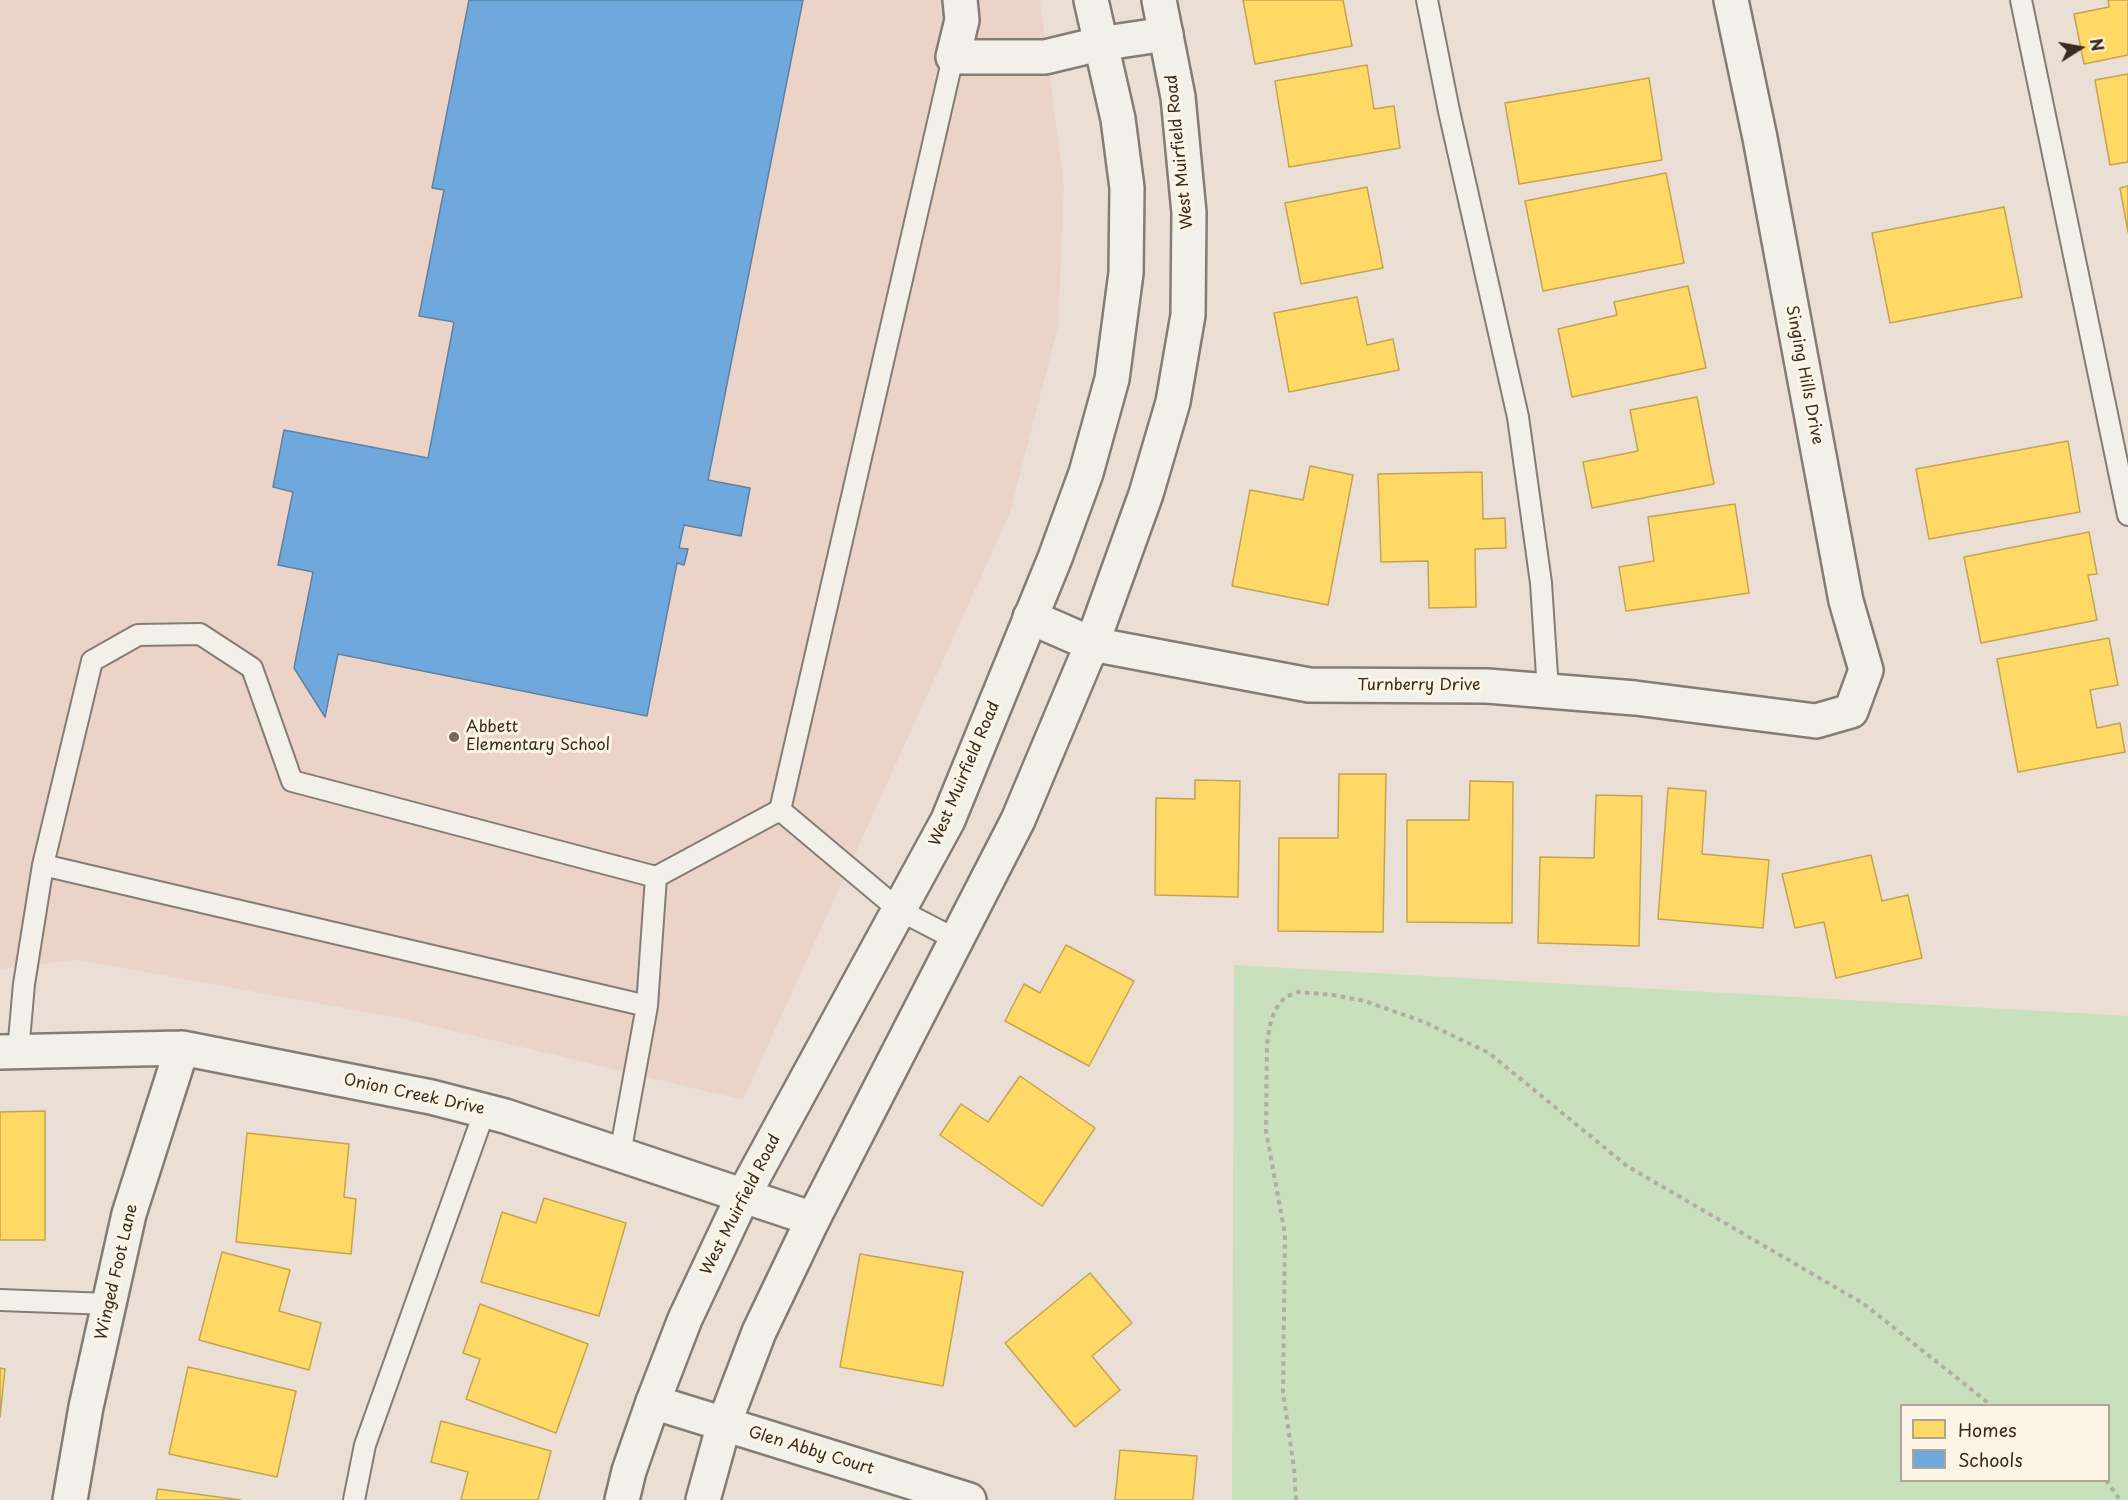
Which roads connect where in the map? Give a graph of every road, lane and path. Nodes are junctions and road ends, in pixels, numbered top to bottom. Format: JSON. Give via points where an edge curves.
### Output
{"nodes":[{"id":1,"x":960,"y":0,"type":"edge"},
{"id":2,"x":1091,"y":0,"type":"edge"},
{"id":3,"x":1159,"y":0,"type":"edge"},
{"id":4,"x":1427,"y":0,"type":"edge"},
{"id":5,"x":1731,"y":0,"type":"edge"},
{"id":6,"x":2020,"y":0,"type":"edge"},
{"id":7,"x":1166,"y":34,"type":"junction"},
{"id":8,"x":1100,"y":44,"type":"junction"},
{"id":9,"x":953,"y":57,"type":"junction"},
{"id":10,"x":2128,"y":515,"type":"edge"},
{"id":11,"x":1030,"y":617,"type":"junction"},
{"id":12,"x":1092,"y":644,"type":"junction"},
{"id":13,"x":1548,"y":691,"type":"junction"},
{"id":14,"x":1815,"y":721,"type":"joint"},
{"id":15,"x":780,"y":810,"type":"junction"},
{"id":16,"x":43,"y":865,"type":"junction"},
{"id":17,"x":656,"y":877,"type":"junction"},
{"id":18,"x":899,"y":910,"type":"junction"},
{"id":19,"x":957,"y":940,"type":"junction"},
{"id":20,"x":647,"y":1006,"type":"junction"},
{"id":21,"x":182,"y":1048,"type":"junction"},
{"id":22,"x":9,"y":1052,"type":"edge"},
{"id":23,"x":485,"y":1110,"type":"junction"},
{"id":24,"x":620,"y":1155,"type":"junction"},
{"id":25,"x":743,"y":1196,"type":"junction"},
{"id":26,"x":813,"y":1219,"type":"junction"},
{"id":27,"x":0,"y":1300,"type":"edge"},
{"id":28,"x":109,"y":1304,"type":"junction"},
{"id":29,"x":653,"y":1402,"type":"junction"},
{"id":30,"x":1989,"y":1404,"type":"edge"},
{"id":31,"x":724,"y":1424,"type":"junction"},
{"id":32,"x":2107,"y":1482,"type":"edge"},
{"id":33,"x":70,"y":1500,"type":"edge"},
{"id":34,"x":354,"y":1500,"type":"edge"},
{"id":35,"x":622,"y":1500,"type":"edge"},
{"id":36,"x":703,"y":1500,"type":"edge"},
{"id":37,"x":969,"y":1500,"type":"edge"},
{"id":38,"x":1296,"y":1500,"type":"edge"},
{"id":39,"x":2120,"y":1500,"type":"edge"}],
"edges":[{"from":1,"to":9,"type":"street","via":[[962,20]]},
{"from":2,"to":8,"type":"street","name":"West Muirfield Road"},
{"from":3,"to":7,"type":"street","name":"West Muirfield Road"},
{"from":4,"to":13,"type":"lane","via":[[1518,417],[1540,584]]},
{"from":5,"to":14,"type":"street","name":"Singing Hills Drive","via":[[1763,149],[1846,601],[1866,670],[1851,711]]},
{"from":6,"to":10,"type":"lane"},
{"from":7,"to":8,"type":"street"},
{"from":7,"to":12,"type":"street","name":"West Muirfield Road","via":[[1178,97],[1189,213],[1188,315],[1173,402],[1146,494]]},
{"from":8,"to":9,"type":"street","via":[[1045,57]]},
{"from":8,"to":11,"type":"street","name":"West Muirfield Road","via":[[1118,119],[1127,188],[1126,273],[1112,379],[1086,473]]},
{"from":9,"to":15,"type":"lane"},
{"from":11,"to":12,"type":"street","name":"Turnberry Drive"},
{"from":11,"to":18,"type":"street","name":"West Muirfield Road","via":[[948,820]]},
{"from":12,"to":13,"type":"street","name":"Turnberry Drive","via":[[1309,685],[1487,686]]},
{"from":12,"to":19,"type":"street","name":"West Muirfield Road","via":[[1018,820]]},
{"from":13,"to":14,"type":"street","name":"Turnberry Drive"},
{"from":15,"to":17,"type":"lane"},
{"from":15,"to":18,"type":"lane"},
{"from":16,"to":17,"type":"lane","via":[[92,661],[138,635],[200,634],[252,668],[292,781]]},
{"from":16,"to":20,"type":"lane"},
{"from":16,"to":22,"type":"lane"},
{"from":17,"to":20,"type":"lane"},
{"from":18,"to":19,"type":"lane"},
{"from":18,"to":25,"type":"street","name":"West Muirfield Road"},
{"from":19,"to":26,"type":"street","name":"West Muirfield Road"},
{"from":20,"to":24,"type":"lane"},
{"from":21,"to":22,"type":"street","name":"Onion Creek Drive"},
{"from":21,"to":23,"type":"street","name":"Onion Creek Drive"},
{"from":21,"to":28,"type":"street","name":"Winged Foot Lane","via":[[129,1214]]},
{"from":23,"to":24,"type":"street","name":"Onion Creek Drive"},
{"from":23,"to":34,"type":"lane","via":[[365,1445]]},
{"from":24,"to":25,"type":"street","name":"Onion Creek Drive"},
{"from":25,"to":26,"type":"street","name":"Onion Creek Drive"},
{"from":25,"to":29,"type":"street","name":"West Muirfield Road","via":[[685,1319]]},
{"from":26,"to":31,"type":"street","name":"West Muirfield Road","via":[[759,1332]]},
{"from":27,"to":28,"type":"lane"},
{"from":28,"to":33,"type":"street","name":"Winged Foot Lane"},
{"from":29,"to":31,"type":"street","name":"Glen Abby Court"},
{"from":29,"to":35,"type":"street","name":"West Muirfield Road"},
{"from":30,"to":38,"type":"path","via":[[1864,1304],[1627,1166],[1489,1053],[1424,1022],[1365,1001],[1299,992],[1285,997],[1270,1025],[1266,1131],[1285,1234],[1283,1392]]},
{"from":31,"to":36,"type":"street","name":"West Muirfield Road"},
{"from":31,"to":37,"type":"street","name":"Glen Abby Court"},
{"from":32,"to":39,"type":"path"}]}
